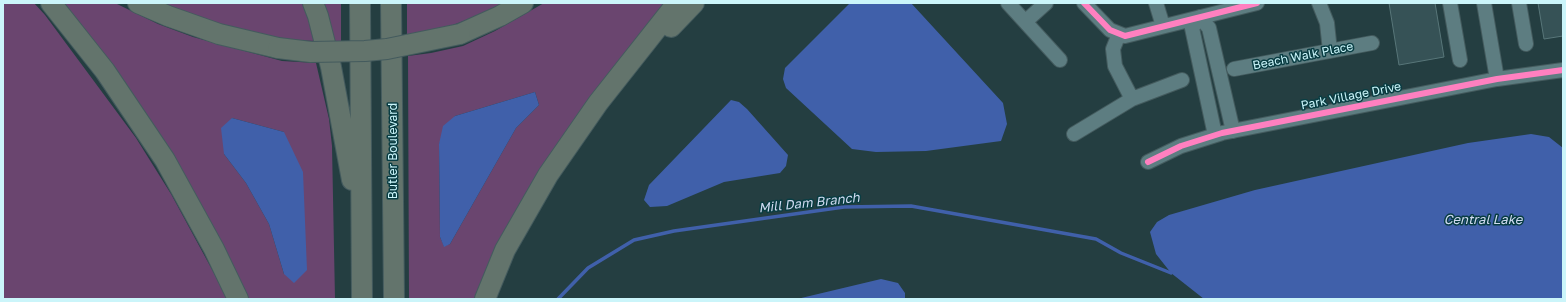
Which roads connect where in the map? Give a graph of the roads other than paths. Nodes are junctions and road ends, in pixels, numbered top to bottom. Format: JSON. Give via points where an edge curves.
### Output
{"nodes":[{"id":1,"x":51,"y":3,"type":"edge"},
{"id":2,"x":138,"y":3,"type":"edge"},
{"id":3,"x":313,"y":3,"type":"edge"},
{"id":4,"x":360,"y":3,"type":"edge"},
{"id":5,"x":391,"y":3,"type":"edge"},
{"id":6,"x":523,"y":3,"type":"edge"},
{"id":7,"x":677,"y":3,"type":"edge"},
{"id":8,"x":694,"y":3,"type":"edge"},
{"id":9,"x":1008,"y":3,"type":"edge"},
{"id":10,"x":1046,"y":3,"type":"edge"},
{"id":11,"x":1084,"y":3,"type":"edge"},
{"id":12,"x":1156,"y":3,"type":"edge"},
{"id":13,"x":1255,"y":3,"type":"edge"},
{"id":14,"x":1318,"y":3,"type":"edge"},
{"id":15,"x":1450,"y":3,"type":"edge"},
{"id":16,"x":1484,"y":3,"type":"edge"},
{"id":17,"x":1519,"y":3,"type":"edge"},
{"id":18,"x":1200,"y":17,"type":"junction"},
{"id":19,"x":1026,"y":21,"type":"junction"},
{"id":20,"x":1163,"y":26,"type":"junction"},
{"id":21,"x":1119,"y":34,"type":"junction"},
{"id":22,"x":1372,"y":43,"type":"dead end"},
{"id":23,"x":1526,"y":44,"type":"dead end"},
{"id":24,"x":1330,"y":51,"type":"junction"},
{"id":25,"x":1060,"y":60,"type":"dead end"},
{"id":26,"x":1460,"y":60,"type":"dead end"},
{"id":27,"x":1234,"y":69,"type":"dead end"},
{"id":28,"x":1563,"y":70,"type":"edge"},
{"id":29,"x":1497,"y":79,"type":"junction"},
{"id":30,"x":1182,"y":80,"type":"dead end"},
{"id":31,"x":1223,"y":88,"type":"junction"},
{"id":32,"x":1206,"y":91,"type":"junction"},
{"id":33,"x":1132,"y":99,"type":"junction"},
{"id":34,"x":598,"y":103,"type":"junction"},
{"id":35,"x":1233,"y":130,"type":"junction"},
{"id":36,"x":1074,"y":134,"type":"dead end"},
{"id":37,"x":1215,"y":135,"type":"junction"},
{"id":38,"x":1148,"y":162,"type":"dead end"},
{"id":39,"x":362,"y":245,"type":"junction"},
{"id":40,"x":362,"y":293,"type":"edge"},
{"id":41,"x":394,"y":294,"type":"edge"},
{"id":42,"x":238,"y":299,"type":"edge"},
{"id":43,"x":485,"y":299,"type":"edge"}],
"edges":[{"from":1,"to":42,"type":"highway","via":[[105,71],[165,160]]},
{"from":2,"to":6,"type":"highway","bridge":true,"via":[[212,31],[278,48],[311,52],[387,49],[460,34]]},
{"from":3,"to":39,"type":"highway","via":[[331,67]]},
{"from":4,"to":39,"type":"highway"},
{"from":5,"to":41,"type":"highway","name":"Butler Boulevard"},
{"from":7,"to":34,"type":"highway"},
{"from":8,"to":34,"type":"highway"},
{"from":9,"to":19,"type":"street"},
{"from":10,"to":19,"type":"street"},
{"from":11,"to":21,"type":"street","via":[[1110,30]]},
{"from":12,"to":20,"type":"street"},
{"from":13,"to":18,"type":"street"},
{"from":14,"to":24,"type":"street","via":[[1327,22]]},
{"from":15,"to":26,"type":"street"},
{"from":16,"to":29,"type":"street"},
{"from":17,"to":23,"type":"street"},
{"from":18,"to":20,"type":"street"},
{"from":18,"to":31,"type":"street","via":[[1209,28]]},
{"from":18,"to":32,"type":"street","via":[[1192,28]]},
{"from":19,"to":25,"type":"street"},
{"from":20,"to":21,"type":"street","via":[[1126,36]]},
{"from":21,"to":33,"type":"street","via":[[1113,49],[1115,66]]},
{"from":22,"to":24,"type":"street","name":"Beach Walk Place"},
{"from":24,"to":27,"type":"street","name":"Beach Walk Place"},
{"from":28,"to":29,"type":"street","name":"Park Village Drive"},
{"from":29,"to":35,"type":"street","name":"Park Village Drive"},
{"from":30,"to":33,"type":"street"},
{"from":31,"to":32,"type":"street"},
{"from":31,"to":35,"type":"street"},
{"from":32,"to":37,"type":"street"},
{"from":33,"to":36,"type":"street"},
{"from":34,"to":43,"type":"highway","via":[[572,137],[525,212],[505,250]]},
{"from":35,"to":37,"type":"street","name":"Park Village Drive"},
{"from":37,"to":38,"type":"street","name":"Park Village Drive","via":[[1181,146]]},
{"from":39,"to":40,"type":"highway"}]}
